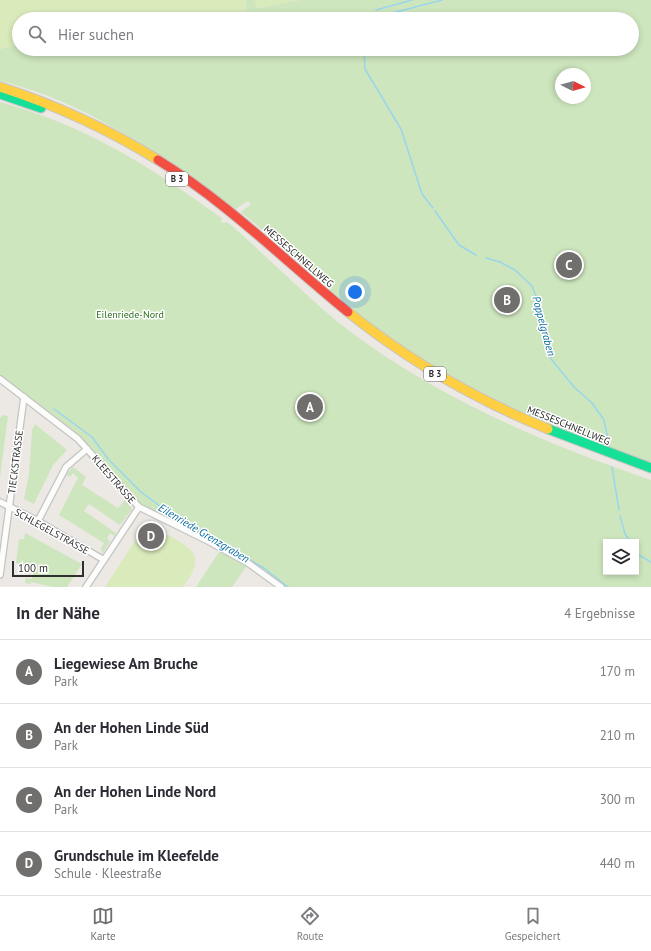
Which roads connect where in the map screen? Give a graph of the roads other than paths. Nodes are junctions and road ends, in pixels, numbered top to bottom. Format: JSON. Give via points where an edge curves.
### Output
{"nodes":[{"id":1,"x":0,"y":87,"type":"edge"},
{"id":2,"x":0,"y":94,"type":"edge"},
{"id":3,"x":0,"y":379,"type":"edge"},
{"id":4,"x":24,"y":397,"type":"junction"},
{"id":5,"x":87,"y":449,"type":"junction"},
{"id":6,"x":651,"y":468,"type":"edge"},
{"id":7,"x":651,"y":474,"type":"edge"},
{"id":8,"x":0,"y":502,"type":"edge"},
{"id":9,"x":10,"y":507,"type":"junction"},
{"id":10,"x":139,"y":507,"type":"junction"},
{"id":11,"x":38,"y":521,"type":"junction"},
{"id":12,"x":104,"y":560,"type":"junction"},
{"id":13,"x":0,"y":575,"type":"edge"},
{"id":14,"x":86,"y":587,"type":"edge"},
{"id":15,"x":280,"y":587,"type":"edge"}],
"edges":[{"from":1,"to":6,"type":"highway","name":"MESSESCHNELLWEG","number":"B 3","via":[[72,113],[160,161],[251,227],[356,320],[414,361],[478,397],[552,431]]},
{"from":2,"to":7,"type":"highway","name":"MESSESCHNELLWEG","number":"B 3","via":[[69,118],[157,166],[248,232],[353,324],[444,385],[551,436]]},
{"from":3,"to":4,"type":"street","name":"KLEESTRASSE"},
{"from":4,"to":5,"type":"street","name":"KLEESTRASSE","via":[[68,430]]},
{"from":4,"to":9,"type":"street","name":"TIECKSTRASSE"},
{"from":5,"to":10,"type":"street","name":"KLEESTRASSE"},
{"from":5,"to":11,"type":"street","via":[[66,468]]},
{"from":8,"to":9,"type":"street","name":"SCHLEGELSTRASSE"},
{"from":9,"to":11,"type":"street","name":"SCHLEGELSTRASSE"},
{"from":9,"to":13,"type":"street","name":"TIECKSTRASSE"},
{"from":10,"to":12,"type":"street"},
{"from":10,"to":15,"type":"street","name":"KLEESTRASSE","via":[[210,542],[248,564]]},
{"from":11,"to":12,"type":"street","name":"SCHLEGELSTRASSE"},
{"from":12,"to":14,"type":"street"}]}
